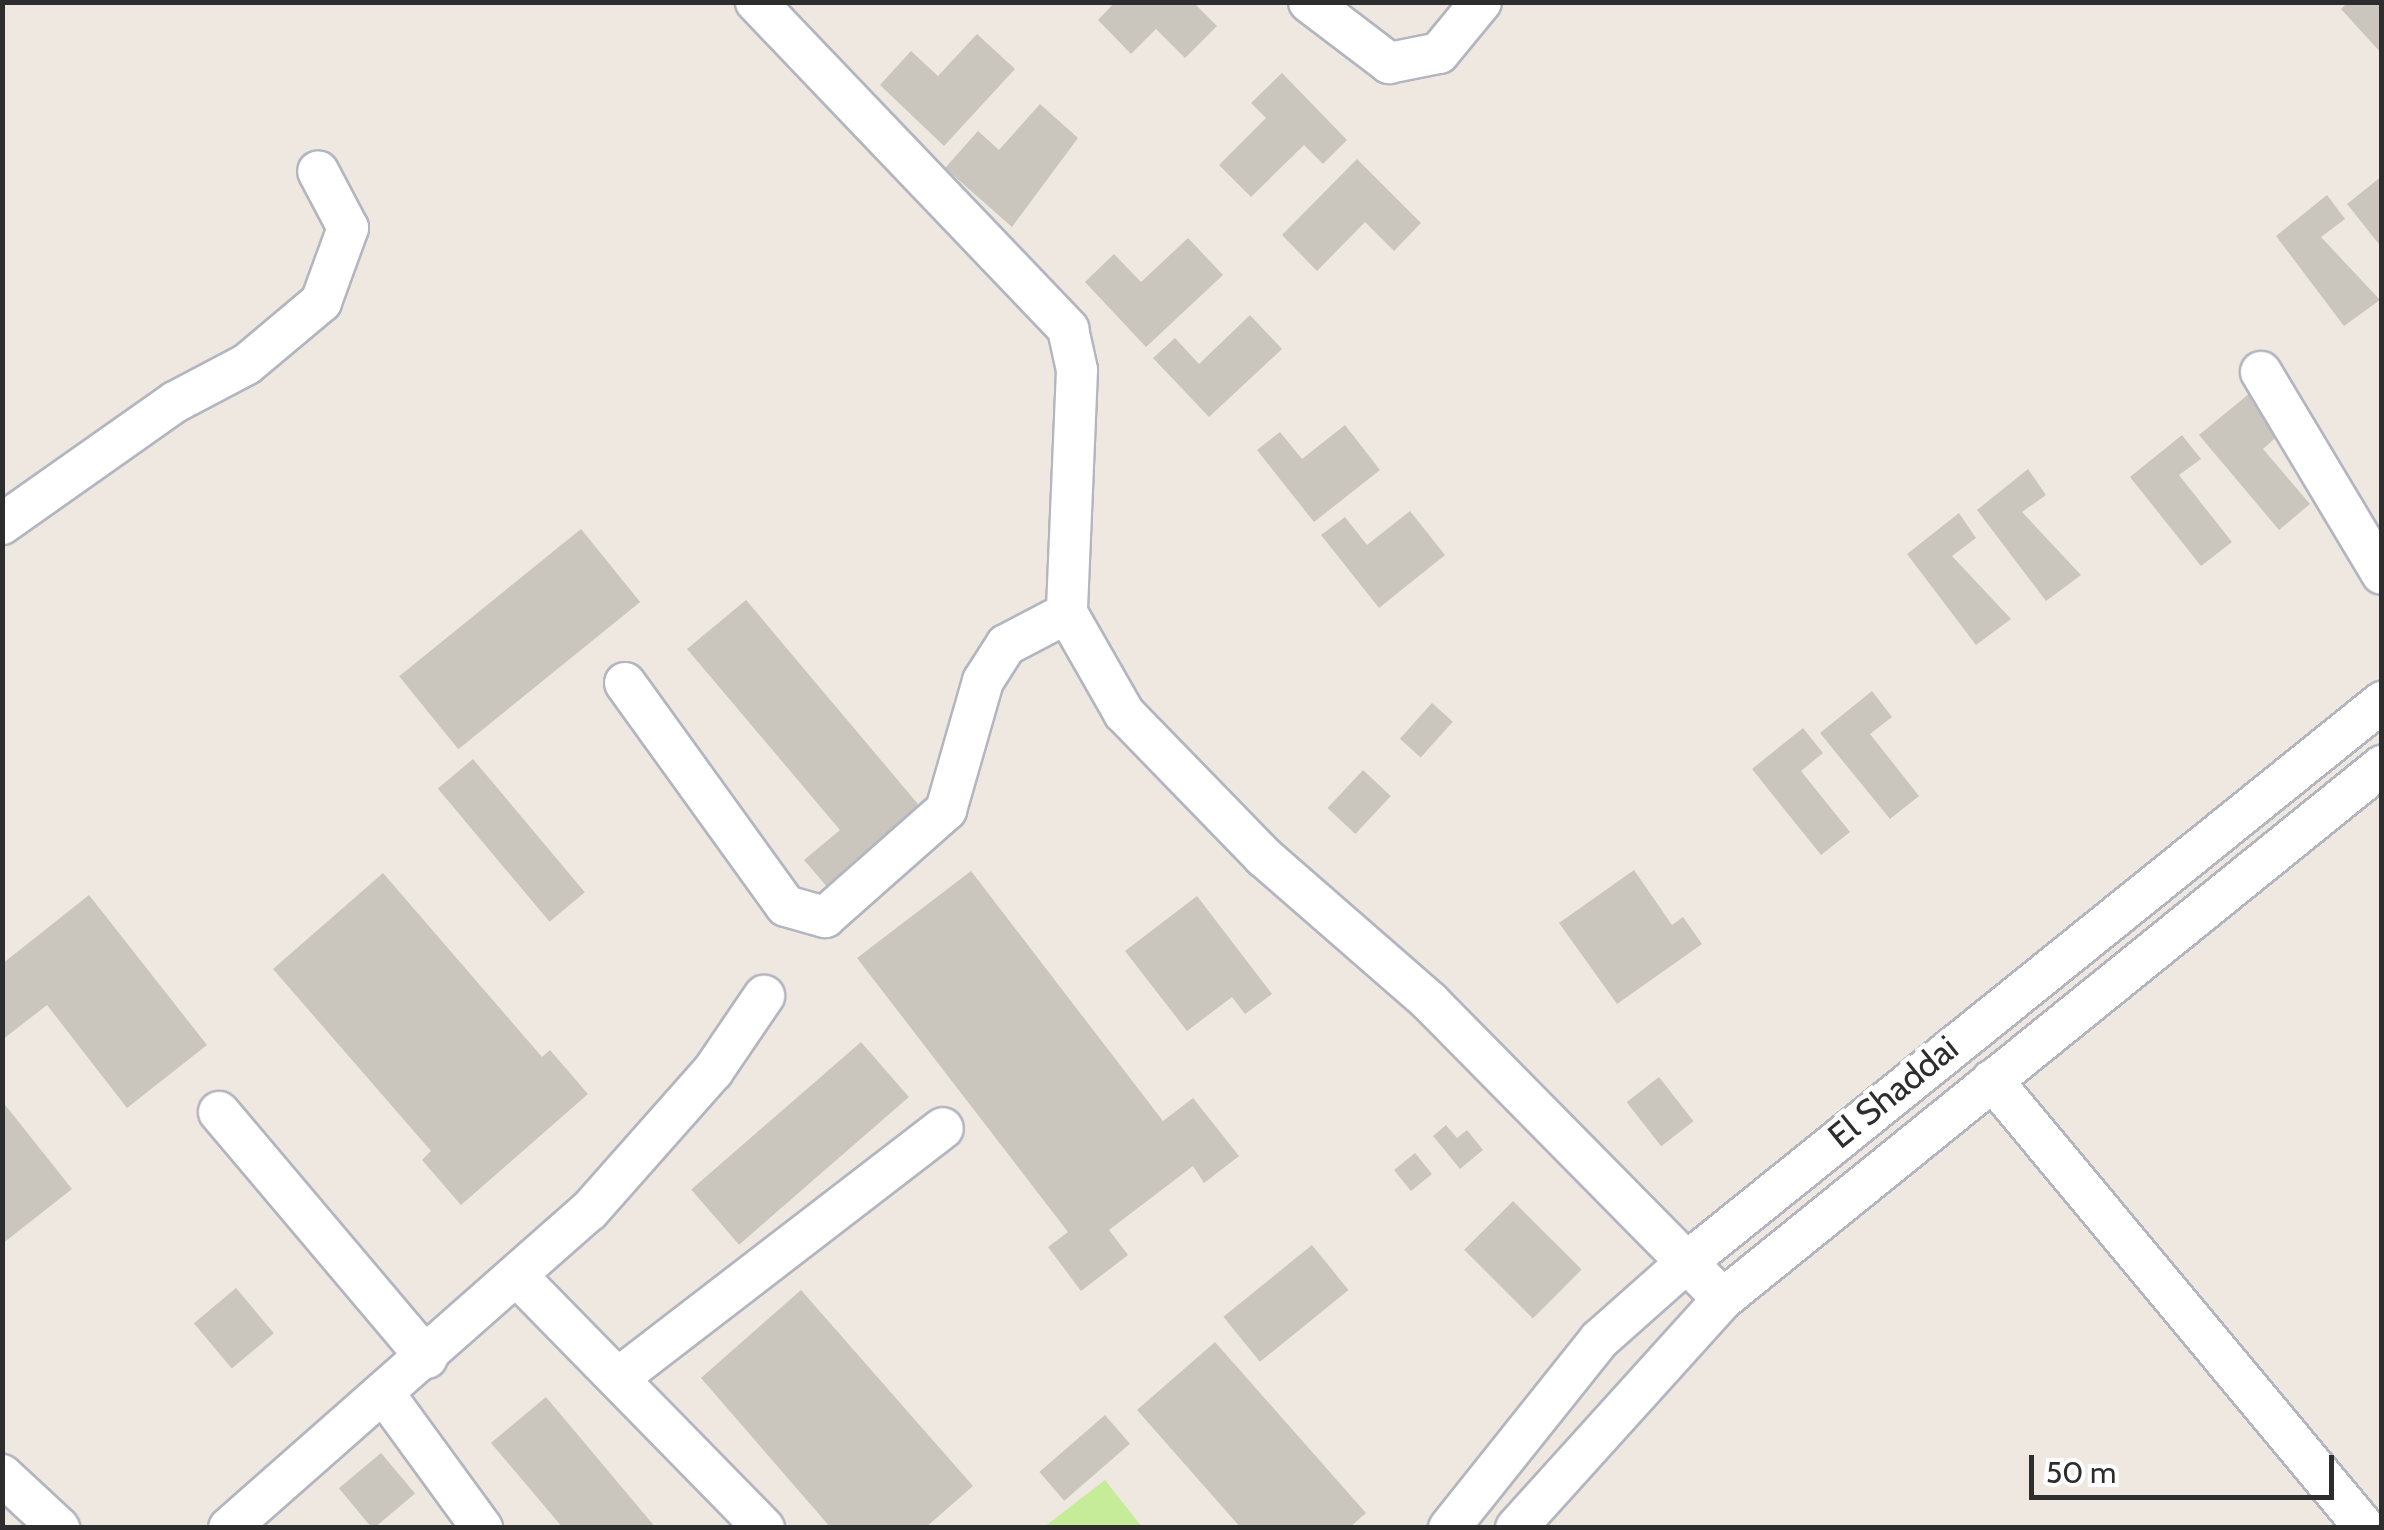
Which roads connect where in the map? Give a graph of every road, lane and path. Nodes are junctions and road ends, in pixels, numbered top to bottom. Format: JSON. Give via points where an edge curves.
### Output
{"nodes":[{"id":1,"x":756,"y":2,"type":"edge"},
{"id":2,"x":1309,"y":2,"type":"edge"},
{"id":3,"x":1481,"y":2,"type":"edge"},
{"id":4,"x":318,"y":171,"type":"dead end"},
{"id":5,"x":2261,"y":372,"type":"dead end"},
{"id":6,"x":2,"y":524,"type":"edge"},
{"id":7,"x":2382,"y":574,"type":"edge"},
{"id":8,"x":1067,"y":613,"type":"junction"},
{"id":9,"x":625,"y":683,"type":"dead end"},
{"id":10,"x":2382,"y":702,"type":"edge"},
{"id":11,"x":2333,"y":741,"type":"junction"},
{"id":12,"x":2375,"y":784,"type":"edge"},
{"id":13,"x":764,"y":996,"type":"dead end"},
{"id":14,"x":1992,"y":1080,"type":"junction"},
{"id":15,"x":219,"y":1112,"type":"dead end"},
{"id":16,"x":943,"y":1128,"type":"dead end"},
{"id":17,"x":1687,"y":1262,"type":"junction"},
{"id":18,"x":517,"y":1276,"type":"junction"},
{"id":19,"x":1723,"y":1299,"type":"junction"},
{"id":20,"x":427,"y":1358,"type":"junction"},
{"id":21,"x":621,"y":1376,"type":"junction"},
{"id":22,"x":385,"y":1395,"type":"junction"},
{"id":23,"x":2,"y":1475,"type":"edge"},
{"id":24,"x":59,"y":1528,"type":"edge"},
{"id":25,"x":229,"y":1528,"type":"edge"},
{"id":26,"x":482,"y":1528,"type":"edge"},
{"id":27,"x":764,"y":1528,"type":"edge"},
{"id":28,"x":1449,"y":1528,"type":"edge"},
{"id":29,"x":1516,"y":1528,"type":"edge"},
{"id":30,"x":2365,"y":1528,"type":"edge"}],
"edges":[{"from":1,"to":8,"type":"street","via":[[1068,329],[1077,370]]},
{"from":2,"to":3,"type":"street","via":[[1390,63],[1439,53]]},
{"from":4,"to":6,"type":"street","via":[[348,228],[322,302],[246,364],[175,402]]},
{"from":5,"to":7,"type":"street"},
{"from":8,"to":9,"type":"street","via":[[1006,645],[984,681],[946,810],[825,917],[786,906]]},
{"from":8,"to":17,"type":"street","via":[[1124,712]]},
{"from":10,"to":11,"type":"street","name":"El Shaddai"},
{"from":11,"to":12,"type":"street"},
{"from":11,"to":17,"type":"street","name":"El Shaddai"},
{"from":12,"to":14,"type":"street"},
{"from":13,"to":18,"type":"street","via":[[656,1138]]},
{"from":14,"to":19,"type":"street"},
{"from":14,"to":30,"type":"street"},
{"from":15,"to":20,"type":"street"},
{"from":16,"to":21,"type":"street"},
{"from":17,"to":19,"type":"street"},
{"from":17,"to":28,"type":"street","name":"El Shaddai","via":[[1599,1340]]},
{"from":18,"to":20,"type":"street"},
{"from":18,"to":21,"type":"street"},
{"from":19,"to":29,"type":"street"},
{"from":20,"to":22,"type":"street"},
{"from":21,"to":27,"type":"street"},
{"from":22,"to":25,"type":"street"},
{"from":22,"to":26,"type":"street"},
{"from":23,"to":24,"type":"street"}]}
